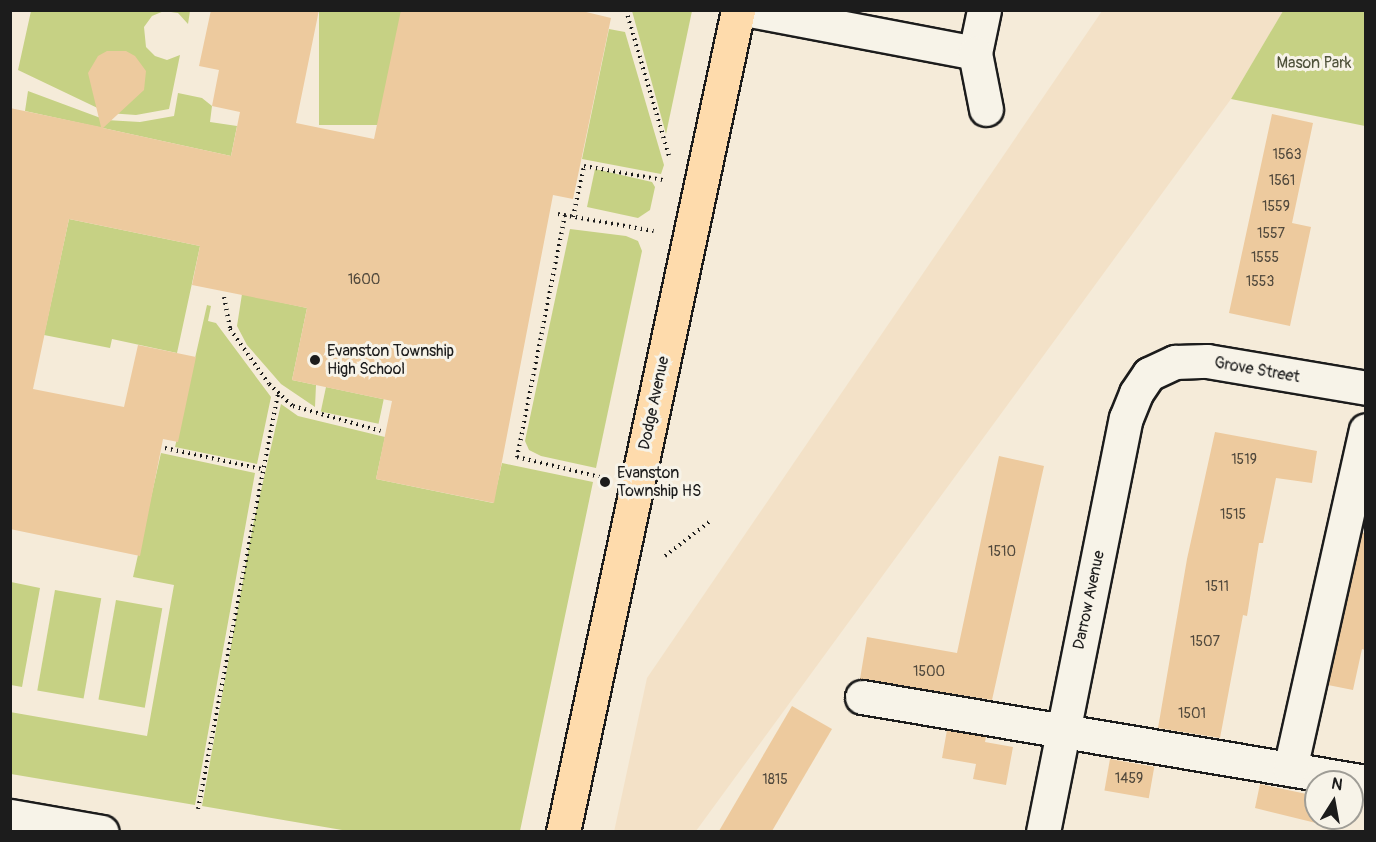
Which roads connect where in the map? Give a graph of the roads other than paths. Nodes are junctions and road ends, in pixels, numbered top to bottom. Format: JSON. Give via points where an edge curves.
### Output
{"nodes":[{"id":1,"x":738,"y":10,"type":"edge"},
{"id":2,"x":750,"y":10,"type":"edge"},
{"id":3,"x":984,"y":10,"type":"edge"},
{"id":4,"x":975,"y":53,"type":"junction"},
{"id":5,"x":986,"y":109,"type":"dead end"},
{"id":6,"x":1149,"y":374,"type":"joint"},
{"id":7,"x":1365,"y":388,"type":"edge"},
{"id":8,"x":1365,"y":430,"type":"edge"},
{"id":9,"x":862,"y":697,"type":"dead end"},
{"id":10,"x":1062,"y":731,"type":"junction"},
{"id":11,"x":1290,"y":769,"type":"junction"},
{"id":12,"x":1365,"y":782,"type":"edge"},
{"id":13,"x":10,"y":816,"type":"edge"},
{"id":14,"x":102,"y":831,"type":"edge"},
{"id":15,"x":563,"y":831,"type":"edge"},
{"id":16,"x":1043,"y":831,"type":"edge"}],
"edges":[{"from":1,"to":15,"type":"main road","name":"Dodge Avenue"},
{"from":2,"to":4,"type":"street"},
{"from":3,"to":4,"type":"street"},
{"from":4,"to":5,"type":"street"},
{"from":6,"to":7,"type":"street","name":"Grove Street","via":[[1175,362],[1207,361]]},
{"from":6,"to":10,"type":"street","name":"Darrow Avenue","via":[[1126,418]]},
{"from":8,"to":11,"type":"street"},
{"from":9,"to":10,"type":"street"},
{"from":10,"to":11,"type":"street"},
{"from":10,"to":16,"type":"street","name":"Darrow Avenue"},
{"from":11,"to":12,"type":"street"},
{"from":13,"to":14,"type":"street"}]}
